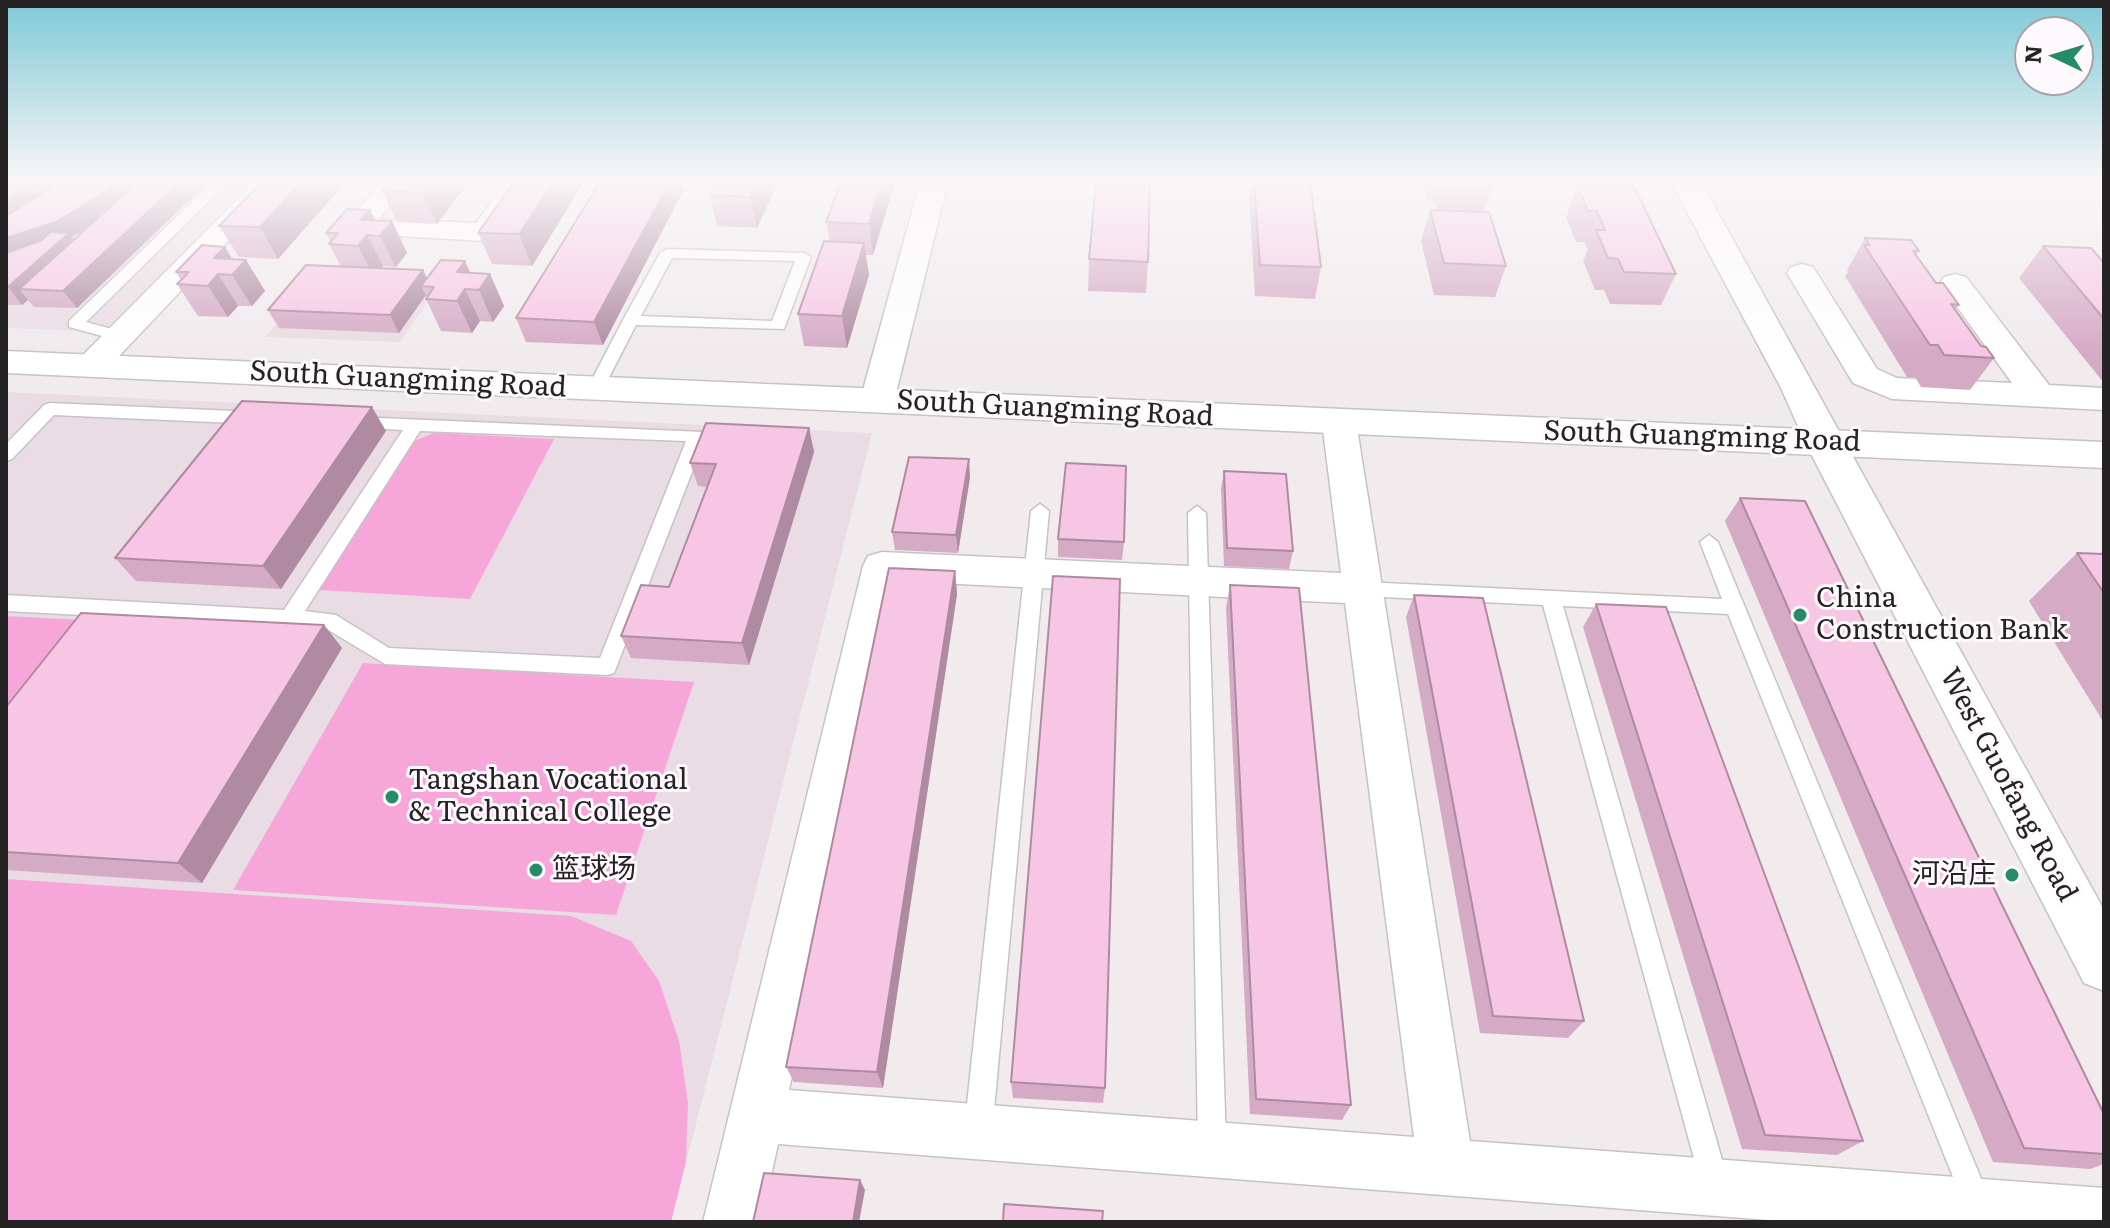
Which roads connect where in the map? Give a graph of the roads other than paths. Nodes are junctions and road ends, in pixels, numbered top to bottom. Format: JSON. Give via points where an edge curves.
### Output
{"nodes":[{"id":1,"x":162,"y":239,"type":"edge"},
{"id":2,"x":214,"y":239,"type":"edge"},
{"id":3,"x":919,"y":239,"type":"edge"},
{"id":4,"x":1717,"y":239,"type":"edge"},
{"id":5,"x":1802,"y":273,"type":"dead end"},
{"id":6,"x":1955,"y":283,"type":"dead end"},
{"id":7,"x":631,"y":320,"type":"junction"},
{"id":8,"x":120,"y":336,"type":"junction"},
{"id":9,"x":6,"y":362,"type":"edge"},
{"id":10,"x":91,"y":366,"type":"junction"},
{"id":11,"x":595,"y":389,"type":"junction"},
{"id":12,"x":2039,"y":396,"type":"junction"},
{"id":13,"x":2104,"y":399,"type":"edge"},
{"id":14,"x":877,"y":401,"type":"junction"},
{"id":15,"x":272,"y":419,"type":"edge"},
{"id":16,"x":336,"y":422,"type":"edge"},
{"id":17,"x":1339,"y":422,"type":"junction"},
{"id":18,"x":415,"y":425,"type":"junction"},
{"id":19,"x":1824,"y":442,"type":"junction"},
{"id":20,"x":6,"y":455,"type":"edge"},
{"id":21,"x":2104,"y":455,"type":"edge"},
{"id":22,"x":1040,"y":511,"type":"dead end"},
{"id":23,"x":1197,"y":513,"type":"dead end"},
{"id":24,"x":1709,"y":542,"type":"dead end"},
{"id":25,"x":1034,"y":573,"type":"junction"},
{"id":26,"x":1199,"y":581,"type":"junction"},
{"id":27,"x":1363,"y":589,"type":"junction"},
{"id":28,"x":1551,"y":598,"type":"junction"},
{"id":29,"x":6,"y":603,"type":"edge"},
{"id":30,"x":1736,"y":607,"type":"junction"},
{"id":31,"x":104,"y":609,"type":"junction"},
{"id":32,"x":291,"y":616,"type":"junction"},
{"id":33,"x":85,"y":634,"type":"edge"},
{"id":34,"x":2104,"y":964,"type":"edge"},
{"id":35,"x":757,"y":1115,"type":"junction"},
{"id":36,"x":978,"y":1132,"type":"junction"},
{"id":37,"x":1212,"y":1150,"type":"junction"},
{"id":38,"x":1446,"y":1167,"type":"junction"},
{"id":39,"x":1721,"y":1205,"type":"edge"},
{"id":40,"x":1983,"y":1215,"type":"edge"},
{"id":41,"x":2104,"y":1217,"type":"edge"},
{"id":42,"x":732,"y":1222,"type":"edge"}],
"edges":[{"from":1,"to":8,"type":"lane","via":[[75,324]]},
{"from":2,"to":8,"type":"street"},
{"from":3,"to":14,"type":"street"},
{"from":4,"to":19,"type":"main road","name":"West Guofang Road"},
{"from":5,"to":12,"type":"street","via":[[1865,376],[1892,388]]},
{"from":6,"to":12,"type":"street"},
{"from":7,"to":7,"type":"lane","via":[[667,253],[804,257],[778,326]]},
{"from":7,"to":11,"type":"lane"},
{"from":8,"to":10,"type":"street"},
{"from":9,"to":10,"type":"main road","name":"South Guangming Road"},
{"from":10,"to":11,"type":"main road","name":"South Guangming Road"},
{"from":11,"to":14,"type":"main road","name":"South Guangming Road"},
{"from":12,"to":13,"type":"street"},
{"from":14,"to":17,"type":"main road","name":"South Guangming Road"},
{"from":15,"to":20,"type":"lane","via":[[50,409]]},
{"from":16,"to":18,"type":"lane"},
{"from":17,"to":19,"type":"main road","name":"South Guangming Road"},
{"from":17,"to":27,"type":"street"},
{"from":18,"to":32,"type":"lane"},
{"from":18,"to":32,"type":"lane","via":[[697,436],[607,667],[385,656],[329,620]]},
{"from":19,"to":21,"type":"main road","name":"South Guangming Road"},
{"from":19,"to":34,"type":"main road","name":"West Guofang Road"},
{"from":22,"to":25,"type":"lane"},
{"from":23,"to":26,"type":"lane"},
{"from":24,"to":30,"type":"lane"},
{"from":25,"to":26,"type":"street"},
{"from":25,"to":35,"type":"street","via":[[882,566]]},
{"from":25,"to":36,"type":"lane"},
{"from":26,"to":27,"type":"street"},
{"from":26,"to":37,"type":"lane"},
{"from":27,"to":28,"type":"lane"},
{"from":27,"to":38,"type":"street"},
{"from":28,"to":30,"type":"lane"},
{"from":28,"to":39,"type":"lane"},
{"from":29,"to":31,"type":"lane"},
{"from":30,"to":40,"type":"lane"},
{"from":31,"to":32,"type":"lane"},
{"from":31,"to":33,"type":"lane"},
{"from":35,"to":36,"type":"street"},
{"from":35,"to":42,"type":"street"},
{"from":36,"to":37,"type":"street"},
{"from":37,"to":38,"type":"street"},
{"from":38,"to":39,"type":"street"},
{"from":39,"to":40,"type":"street"},
{"from":40,"to":41,"type":"street"}]}
